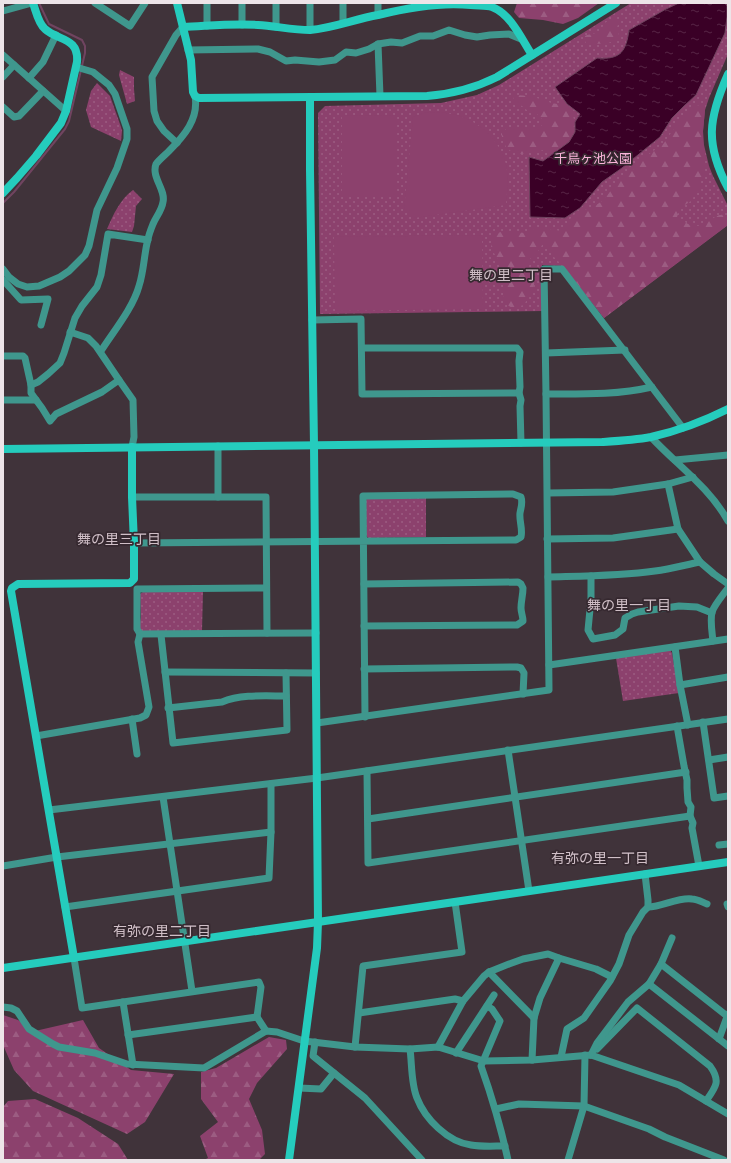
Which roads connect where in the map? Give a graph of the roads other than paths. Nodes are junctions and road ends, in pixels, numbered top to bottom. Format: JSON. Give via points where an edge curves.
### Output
{"nodes":[{"id":1,"x":33,"y":3,"type":"edge"},
{"id":2,"x":95,"y":3,"type":"edge"},
{"id":3,"x":145,"y":3,"type":"edge"},
{"id":4,"x":177,"y":3,"type":"edge"},
{"id":5,"x":207,"y":3,"type":"edge"},
{"id":6,"x":242,"y":3,"type":"edge"},
{"id":7,"x":276,"y":3,"type":"edge"},
{"id":8,"x":310,"y":3,"type":"edge"},
{"id":9,"x":343,"y":3,"type":"edge"},
{"id":10,"x":378,"y":3,"type":"edge"},
{"id":11,"x":616,"y":3,"type":"edge"},
{"id":12,"x":464,"y":4,"type":"edge"},
{"id":13,"x":412,"y":6,"type":"edge"},
{"id":14,"x":3,"y":11,"type":"edge"},
{"id":15,"x":378,"y":14,"type":"junction"},
{"id":16,"x":343,"y":23,"type":"junction"},
{"id":17,"x":242,"y":24,"type":"junction"},
{"id":18,"x":207,"y":26,"type":"junction"},
{"id":19,"x":276,"y":26,"type":"junction"},
{"id":20,"x":182,"y":27,"type":"junction"},
{"id":21,"x":310,"y":30,"type":"junction"},
{"id":22,"x":56,"y":35,"type":"junction"},
{"id":23,"x":521,"y":39,"type":"junction"},
{"id":24,"x":378,"y":44,"type":"junction"},
{"id":25,"x":188,"y":50,"type":"junction"},
{"id":26,"x":3,"y":54,"type":"edge"},
{"id":27,"x":532,"y":55,"type":"junction"},
{"id":28,"x":14,"y":65,"type":"junction"},
{"id":29,"x":76,"y":67,"type":"junction"},
{"id":30,"x":728,"y":74,"type":"edge"},
{"id":31,"x":3,"y":77,"type":"edge"},
{"id":32,"x":29,"y":78,"type":"junction"},
{"id":33,"x":43,"y":91,"type":"junction"},
{"id":34,"x":195,"y":96,"type":"junction"},
{"id":35,"x":380,"y":96,"type":"junction"},
{"id":36,"x":310,"y":97,"type":"junction"},
{"id":37,"x":3,"y":106,"type":"edge"},
{"id":38,"x":66,"y":111,"type":"junction"},
{"id":39,"x":177,"y":143,"type":"junction"},
{"id":40,"x":728,"y":188,"type":"edge"},
{"id":41,"x":3,"y":193,"type":"edge"},
{"id":42,"x":148,"y":240,"type":"junction"},
{"id":43,"x":3,"y":269,"type":"edge"},
{"id":44,"x":3,"y":280,"type":"edge"},
{"id":45,"x":312,"y":320,"type":"junction"},
{"id":46,"x":41,"y":325,"type":"dead end"},
{"id":47,"x":70,"y":332,"type":"junction"},
{"id":48,"x":362,"y":348,"type":"junction"},
{"id":49,"x":624,"y":350,"type":"junction"},
{"id":50,"x":101,"y":351,"type":"junction"},
{"id":51,"x":546,"y":353,"type":"junction"},
{"id":52,"x":3,"y":356,"type":"edge"},
{"id":53,"x":120,"y":380,"type":"junction"},
{"id":54,"x":30,"y":385,"type":"junction"},
{"id":55,"x":652,"y":387,"type":"junction"},
{"id":56,"x":519,"y":393,"type":"junction"},
{"id":57,"x":546,"y":394,"type":"junction"},
{"id":58,"x":3,"y":400,"type":"edge"},
{"id":59,"x":36,"y":400,"type":"junction"},
{"id":60,"x":728,"y":409,"type":"edge"},
{"id":61,"x":683,"y":428,"type":"junction"},
{"id":62,"x":651,"y":437,"type":"junction"},
{"id":63,"x":521,"y":443,"type":"junction"},
{"id":64,"x":547,"y":443,"type":"junction"},
{"id":65,"x":314,"y":445,"type":"junction"},
{"id":66,"x":218,"y":446,"type":"junction"},
{"id":67,"x":132,"y":447,"type":"junction"},
{"id":68,"x":3,"y":449,"type":"edge"},
{"id":69,"x":728,"y":455,"type":"edge"},
{"id":70,"x":675,"y":460,"type":"junction"},
{"id":71,"x":693,"y":477,"type":"junction"},
{"id":72,"x":668,"y":484,"type":"junction"},
{"id":73,"x":548,"y":493,"type":"junction"},
{"id":74,"x":218,"y":497,"type":"junction"},
{"id":75,"x":132,"y":498,"type":"junction"},
{"id":76,"x":728,"y":521,"type":"edge"},
{"id":77,"x":678,"y":529,"type":"junction"},
{"id":78,"x":547,"y":539,"type":"junction"},
{"id":79,"x":315,"y":541,"type":"junction"},
{"id":80,"x":363,"y":541,"type":"junction"},
{"id":81,"x":266,"y":542,"type":"junction"},
{"id":82,"x":134,"y":543,"type":"junction"},
{"id":83,"x":700,"y":562,"type":"junction"},
{"id":84,"x":548,"y":576,"type":"junction"},
{"id":85,"x":591,"y":576,"type":"junction"},
{"id":86,"x":364,"y":584,"type":"junction"},
{"id":87,"x":728,"y":584,"type":"edge"},
{"id":88,"x":266,"y":588,"type":"junction"},
{"id":89,"x":728,"y":588,"type":"edge"},
{"id":90,"x":712,"y":613,"type":"junction"},
{"id":91,"x":364,"y":626,"type":"junction"},
{"id":92,"x":267,"y":633,"type":"junction"},
{"id":93,"x":316,"y":633,"type":"junction"},
{"id":94,"x":140,"y":634,"type":"junction"},
{"id":95,"x":161,"y":635,"type":"junction"},
{"id":96,"x":728,"y":639,"type":"edge"},
{"id":97,"x":713,"y":641,"type":"junction"},
{"id":98,"x":675,"y":647,"type":"junction"},
{"id":99,"x":549,"y":665,"type":"junction"},
{"id":100,"x":364,"y":669,"type":"junction"},
{"id":101,"x":165,"y":672,"type":"junction"},
{"id":102,"x":286,"y":673,"type":"junction"},
{"id":103,"x":316,"y":673,"type":"junction"},
{"id":104,"x":728,"y":677,"type":"edge"},
{"id":105,"x":680,"y":686,"type":"junction"},
{"id":106,"x":523,"y":694,"type":"junction"},
{"id":107,"x":286,"y":696,"type":"junction"},
{"id":108,"x":168,"y":708,"type":"junction"},
{"id":109,"x":365,"y":717,"type":"junction"},
{"id":110,"x":132,"y":719,"type":"junction"},
{"id":111,"x":728,"y":719,"type":"edge"},
{"id":112,"x":703,"y":722,"type":"junction"},
{"id":113,"x":317,"y":723,"type":"junction"},
{"id":114,"x":688,"y":725,"type":"junction"},
{"id":115,"x":677,"y":726,"type":"junction"},
{"id":116,"x":36,"y":736,"type":"junction"},
{"id":117,"x":508,"y":750,"type":"junction"},
{"id":118,"x":137,"y":754,"type":"dead end"},
{"id":119,"x":728,"y":757,"type":"edge"},
{"id":120,"x":709,"y":760,"type":"junction"},
{"id":121,"x":368,"y":771,"type":"junction"},
{"id":122,"x":686,"y":772,"type":"junction"},
{"id":123,"x":317,"y":778,"type":"junction"},
{"id":124,"x":271,"y":784,"type":"junction"},
{"id":125,"x":728,"y":796,"type":"edge"},
{"id":126,"x":163,"y":797,"type":"junction"},
{"id":127,"x":516,"y":797,"type":"junction"},
{"id":128,"x":49,"y":810,"type":"junction"},
{"id":129,"x":690,"y":816,"type":"junction"},
{"id":130,"x":368,"y":818,"type":"junction"},
{"id":131,"x":271,"y":832,"type":"junction"},
{"id":132,"x":522,"y":841,"type":"junction"},
{"id":133,"x":170,"y":844,"type":"junction"},
{"id":134,"x":728,"y":844,"type":"edge"},
{"id":135,"x":719,"y":845,"type":"dead end"},
{"id":136,"x":57,"y":857,"type":"junction"},
{"id":137,"x":728,"y":862,"type":"edge"},
{"id":138,"x":3,"y":866,"type":"edge"},
{"id":139,"x":700,"y":866,"type":"junction"},
{"id":140,"x":645,"y":874,"type":"junction"},
{"id":141,"x":177,"y":891,"type":"junction"},
{"id":142,"x":529,"y":891,"type":"junction"},
{"id":143,"x":455,"y":902,"type":"junction"},
{"id":144,"x":707,"y":904,"type":"dead end"},
{"id":145,"x":65,"y":907,"type":"junction"},
{"id":146,"x":648,"y":907,"type":"junction"},
{"id":147,"x":318,"y":922,"type":"junction"},
{"id":148,"x":672,"y":938,"type":"dead end"},
{"id":149,"x":185,"y":942,"type":"junction"},
{"id":150,"x":74,"y":958,"type":"junction"},
{"id":151,"x":559,"y":958,"type":"junction"},
{"id":152,"x":660,"y":964,"type":"junction"},
{"id":153,"x":3,"y":968,"type":"edge"},
{"id":154,"x":489,"y":972,"type":"junction"},
{"id":155,"x":612,"y":976,"type":"junction"},
{"id":156,"x":649,"y":984,"type":"junction"},
{"id":157,"x":192,"y":992,"type":"junction"},
{"id":158,"x":494,"y":995,"type":"dead end"},
{"id":159,"x":463,"y":1001,"type":"junction"},
{"id":160,"x":123,"y":1002,"type":"junction"},
{"id":161,"x":487,"y":1006,"type":"junction"},
{"id":162,"x":3,"y":1007,"type":"edge"},
{"id":163,"x":359,"y":1013,"type":"junction"},
{"id":164,"x":728,"y":1015,"type":"edge"},
{"id":165,"x":257,"y":1017,"type":"junction"},
{"id":166,"x":534,"y":1018,"type":"junction"},
{"id":167,"x":266,"y":1031,"type":"junction"},
{"id":168,"x":128,"y":1035,"type":"junction"},
{"id":169,"x":719,"y":1039,"type":"junction"},
{"id":170,"x":304,"y":1041,"type":"junction"},
{"id":171,"x":315,"y":1042,"type":"junction"},
{"id":172,"x":728,"y":1046,"type":"edge"},
{"id":173,"x":355,"y":1047,"type":"junction"},
{"id":174,"x":438,"y":1047,"type":"junction"},
{"id":175,"x":410,"y":1048,"type":"junction"},
{"id":176,"x":456,"y":1053,"type":"junction"},
{"id":177,"x":588,"y":1055,"type":"junction"},
{"id":178,"x":561,"y":1057,"type":"junction"},
{"id":179,"x":532,"y":1060,"type":"junction"},
{"id":180,"x":484,"y":1061,"type":"junction"},
{"id":181,"x":132,"y":1065,"type":"junction"},
{"id":182,"x":334,"y":1073,"type":"junction"},
{"id":183,"x":299,"y":1088,"type":"junction"},
{"id":184,"x":706,"y":1101,"type":"junction"},
{"id":185,"x":584,"y":1106,"type":"junction"},
{"id":186,"x":496,"y":1109,"type":"junction"},
{"id":187,"x":728,"y":1114,"type":"edge"},
{"id":188,"x":505,"y":1146,"type":"junction"},
{"id":189,"x":289,"y":1160,"type":"edge"},
{"id":190,"x":422,"y":1160,"type":"edge"},
{"id":191,"x":508,"y":1160,"type":"edge"},
{"id":192,"x":568,"y":1160,"type":"edge"},
{"id":193,"x":724,"y":1160,"type":"edge"}],
"edges":[{"from":1,"to":14,"type":"street"},
{"from":1,"to":22,"type":"street","via":[[41,24]]},
{"from":2,"to":3,"type":"street","via":[[130,26]]},
{"from":4,"to":20,"type":"street"},
{"from":5,"to":18,"type":"street"},
{"from":6,"to":17,"type":"street"},
{"from":7,"to":19,"type":"street"},
{"from":8,"to":21,"type":"street"},
{"from":9,"to":16,"type":"street"},
{"from":10,"to":15,"type":"street"},
{"from":11,"to":27,"type":"street"},
{"from":12,"to":13,"type":"street"},
{"from":12,"to":23,"type":"street","via":[[491,7],[499,11],[505,15]]},
{"from":13,"to":15,"type":"street"},
{"from":15,"to":16,"type":"street"},
{"from":16,"to":21,"type":"street"},
{"from":17,"to":18,"type":"street"},
{"from":17,"to":19,"type":"street"},
{"from":18,"to":20,"type":"street"},
{"from":19,"to":21,"type":"street"},
{"from":20,"to":25,"type":"street"},
{"from":20,"to":39,"type":"street","via":[[152,77],[157,122]]},
{"from":22,"to":29,"type":"street","via":[[74,47],[78,55]]},
{"from":22,"to":32,"type":"street","via":[[43,62]]},
{"from":23,"to":24,"type":"street","via":[[508,34],[478,37],[449,30],[402,43]]},
{"from":23,"to":27,"type":"street"},
{"from":24,"to":25,"type":"street","via":[[356,53],[346,52],[335,60],[319,62],[286,61],[258,48]]},
{"from":24,"to":35,"type":"street"},
{"from":25,"to":34,"type":"street"},
{"from":26,"to":28,"type":"street"},
{"from":27,"to":35,"type":"street","via":[[497,77],[464,90],[444,95]]},
{"from":28,"to":31,"type":"street"},
{"from":28,"to":32,"type":"street"},
{"from":29,"to":38,"type":"street"},
{"from":29,"to":43,"type":"street","via":[[92,72],[109,85],[115,94],[127,129],[117,168],[97,210],[89,246],[85,255],[69,271],[39,286],[27,287],[18,284]]},
{"from":30,"to":40,"type":"street","via":[[714,110],[712,125],[714,156]]},
{"from":32,"to":33,"type":"street"},
{"from":33,"to":37,"type":"street","via":[[19,116],[14,117]]},
{"from":33,"to":38,"type":"street"},
{"from":34,"to":36,"type":"street"},
{"from":34,"to":39,"type":"street","via":[[195,115]]},
{"from":35,"to":36,"type":"street"},
{"from":36,"to":45,"type":"street"},
{"from":38,"to":41,"type":"street","via":[[51,138]]},
{"from":39,"to":42,"type":"street","via":[[155,169],[164,201]]},
{"from":42,"to":47,"type":"street","via":[[108,234],[97,287],[82,306]]},
{"from":42,"to":50,"type":"street","via":[[140,286],[134,302]]},
{"from":44,"to":46,"type":"street","via":[[21,300],[48,299]]},
{"from":45,"to":48,"type":"street","via":[[361,319]]},
{"from":45,"to":65,"type":"street"},
{"from":47,"to":50,"type":"street","via":[[88,338]]},
{"from":47,"to":54,"type":"street","via":[[60,363],[38,382]]},
{"from":48,"to":56,"type":"street","via":[[514,347],[520,352]]},
{"from":48,"to":56,"type":"street","via":[[362,394]]},
{"from":49,"to":51,"type":"street"},
{"from":49,"to":51,"type":"street","via":[[562,269],[544,268]]},
{"from":49,"to":55,"type":"street"},
{"from":50,"to":53,"type":"street"},
{"from":51,"to":57,"type":"street"},
{"from":52,"to":54,"type":"street","via":[[23,356]]},
{"from":53,"to":59,"type":"street","via":[[102,392],[56,414],[50,421]]},
{"from":53,"to":67,"type":"street","via":[[133,400]]},
{"from":54,"to":59,"type":"street","via":[[31,393]]},
{"from":55,"to":57,"type":"street","via":[[603,394]]},
{"from":55,"to":61,"type":"street"},
{"from":56,"to":63,"type":"street"},
{"from":57,"to":64,"type":"street"},
{"from":58,"to":59,"type":"street"},
{"from":60,"to":61,"type":"street"},
{"from":61,"to":62,"type":"street"},
{"from":62,"to":64,"type":"street","via":[[602,442]]},
{"from":62,"to":70,"type":"street"},
{"from":63,"to":64,"type":"street"},
{"from":63,"to":65,"type":"street"},
{"from":64,"to":73,"type":"street"},
{"from":65,"to":66,"type":"street"},
{"from":65,"to":79,"type":"street"},
{"from":66,"to":67,"type":"street"},
{"from":66,"to":74,"type":"street"},
{"from":67,"to":68,"type":"street"},
{"from":67,"to":75,"type":"street"},
{"from":69,"to":70,"type":"street"},
{"from":70,"to":71,"type":"street"},
{"from":71,"to":72,"type":"street"},
{"from":71,"to":76,"type":"street","via":[[710,494]]},
{"from":72,"to":73,"type":"street","via":[[613,492]]},
{"from":72,"to":77,"type":"street"},
{"from":73,"to":78,"type":"street"},
{"from":74,"to":75,"type":"street"},
{"from":74,"to":81,"type":"street","via":[[266,497]]},
{"from":75,"to":82,"type":"street"},
{"from":77,"to":78,"type":"street","via":[[613,538]]},
{"from":77,"to":83,"type":"street"},
{"from":78,"to":84,"type":"street"},
{"from":79,"to":80,"type":"street"},
{"from":79,"to":81,"type":"street"},
{"from":79,"to":93,"type":"street"},
{"from":80,"to":80,"type":"street","via":[[518,539],[522,533],[521,497],[513,494],[363,496]]},
{"from":80,"to":86,"type":"street"},
{"from":81,"to":82,"type":"street"},
{"from":81,"to":88,"type":"street"},
{"from":82,"to":116,"type":"street","via":[[134,579],[130,583],[18,584],[12,588]]},
{"from":83,"to":85,"type":"street","via":[[656,571]]},
{"from":83,"to":87,"type":"street"},
{"from":84,"to":85,"type":"street"},
{"from":84,"to":99,"type":"street"},
{"from":85,"to":90,"type":"street","via":[[588,630],[593,639],[615,635],[623,629],[625,618],[638,612],[679,606],[697,607]]},
{"from":86,"to":91,"type":"street"},
{"from":86,"to":91,"type":"street","via":[[518,582],[523,588],[523,621],[518,625]]},
{"from":88,"to":92,"type":"street"},
{"from":88,"to":94,"type":"street","via":[[137,589],[137,629]]},
{"from":89,"to":90,"type":"street"},
{"from":90,"to":97,"type":"street"},
{"from":91,"to":100,"type":"street"},
{"from":92,"to":93,"type":"street"},
{"from":92,"to":95,"type":"street"},
{"from":93,"to":103,"type":"street"},
{"from":94,"to":95,"type":"street"},
{"from":94,"to":110,"type":"street","via":[[138,642],[149,707],[146,715]]},
{"from":95,"to":101,"type":"street"},
{"from":96,"to":97,"type":"street"},
{"from":97,"to":98,"type":"street"},
{"from":98,"to":99,"type":"street"},
{"from":98,"to":105,"type":"street"},
{"from":99,"to":106,"type":"street","via":[[549,690]]},
{"from":100,"to":106,"type":"street","via":[[517,667],[524,673]]},
{"from":100,"to":109,"type":"street"},
{"from":101,"to":102,"type":"street"},
{"from":101,"to":108,"type":"street"},
{"from":102,"to":103,"type":"street"},
{"from":102,"to":107,"type":"street"},
{"from":103,"to":113,"type":"street"},
{"from":104,"to":105,"type":"street"},
{"from":105,"to":114,"type":"street"},
{"from":106,"to":109,"type":"street"},
{"from":107,"to":108,"type":"street","via":[[257,696]]},
{"from":107,"to":108,"type":"street","via":[[287,730],[173,743]]},
{"from":109,"to":113,"type":"street"},
{"from":110,"to":116,"type":"street"},
{"from":110,"to":118,"type":"street"},
{"from":111,"to":112,"type":"street"},
{"from":112,"to":114,"type":"street"},
{"from":112,"to":120,"type":"street"},
{"from":113,"to":123,"type":"street"},
{"from":114,"to":115,"type":"street"},
{"from":115,"to":117,"type":"street"},
{"from":115,"to":122,"type":"street"},
{"from":116,"to":128,"type":"street"},
{"from":117,"to":121,"type":"street"},
{"from":117,"to":127,"type":"street"},
{"from":119,"to":120,"type":"street"},
{"from":120,"to":125,"type":"street","via":[[714,798]]},
{"from":121,"to":123,"type":"street"},
{"from":121,"to":130,"type":"street"},
{"from":122,"to":127,"type":"street"},
{"from":122,"to":129,"type":"street"},
{"from":123,"to":124,"type":"street"},
{"from":123,"to":147,"type":"street"},
{"from":124,"to":126,"type":"street"},
{"from":124,"to":131,"type":"street"},
{"from":126,"to":128,"type":"street"},
{"from":126,"to":133,"type":"street"},
{"from":127,"to":130,"type":"street"},
{"from":127,"to":132,"type":"street"},
{"from":128,"to":136,"type":"street"},
{"from":129,"to":132,"type":"street"},
{"from":129,"to":139,"type":"street"},
{"from":130,"to":132,"type":"street","via":[[368,863]]},
{"from":131,"to":133,"type":"street"},
{"from":131,"to":141,"type":"street","via":[[269,878]]},
{"from":132,"to":142,"type":"street"},
{"from":133,"to":136,"type":"street"},
{"from":133,"to":141,"type":"street"},
{"from":134,"to":135,"type":"street"},
{"from":136,"to":138,"type":"street"},
{"from":136,"to":145,"type":"street"},
{"from":137,"to":139,"type":"street"},
{"from":139,"to":140,"type":"street"},
{"from":140,"to":142,"type":"street"},
{"from":140,"to":146,"type":"street"},
{"from":141,"to":145,"type":"street"},
{"from":141,"to":149,"type":"street"},
{"from":142,"to":143,"type":"street"},
{"from":143,"to":147,"type":"street"},
{"from":143,"to":163,"type":"street","via":[[462,952],[363,966]]},
{"from":144,"to":146,"type":"street","via":[[691,898]]},
{"from":145,"to":150,"type":"street"},
{"from":146,"to":155,"type":"street","via":[[629,934]]},
{"from":147,"to":149,"type":"street"},
{"from":147,"to":170,"type":"street","via":[[317,948]]},
{"from":148,"to":152,"type":"street"},
{"from":149,"to":150,"type":"street"},
{"from":149,"to":157,"type":"street"},
{"from":150,"to":153,"type":"street"},
{"from":150,"to":160,"type":"street","via":[[82,1008]]},
{"from":151,"to":154,"type":"street","via":[[548,954],[523,959]]},
{"from":151,"to":155,"type":"street"},
{"from":151,"to":166,"type":"street","via":[[540,998]]},
{"from":152,"to":156,"type":"street"},
{"from":152,"to":164,"type":"street"},
{"from":154,"to":159,"type":"street"},
{"from":154,"to":166,"type":"street"},
{"from":155,"to":178,"type":"street","via":[[584,1018],[567,1029]]},
{"from":156,"to":169,"type":"street"},
{"from":156,"to":177,"type":"street","via":[[628,1002]]},
{"from":157,"to":160,"type":"street"},
{"from":157,"to":165,"type":"street","via":[[259,982],[261,987]]},
{"from":158,"to":161,"type":"street"},
{"from":159,"to":163,"type":"street","via":[[455,999]]},
{"from":159,"to":174,"type":"street"},
{"from":160,"to":168,"type":"street"},
{"from":161,"to":176,"type":"street"},
{"from":161,"to":180,"type":"street","via":[[500,1021]]},
{"from":162,"to":181,"type":"street","via":[[17,1011],[28,1029],[59,1047],[95,1053]]},
{"from":163,"to":173,"type":"street"},
{"from":164,"to":169,"type":"street"},
{"from":165,"to":167,"type":"street"},
{"from":165,"to":168,"type":"street"},
{"from":166,"to":179,"type":"street"},
{"from":167,"to":170,"type":"street"},
{"from":167,"to":181,"type":"street","via":[[204,1068]]},
{"from":168,"to":181,"type":"street"},
{"from":169,"to":172,"type":"street"},
{"from":170,"to":171,"type":"street"},
{"from":170,"to":183,"type":"street"},
{"from":171,"to":173,"type":"street"},
{"from":171,"to":182,"type":"street","via":[[313,1056]]},
{"from":173,"to":175,"type":"street"},
{"from":174,"to":175,"type":"street"},
{"from":174,"to":176,"type":"street"},
{"from":175,"to":188,"type":"street","via":[[414,1088],[432,1123],[448,1136],[470,1145]]},
{"from":176,"to":180,"type":"street"},
{"from":177,"to":178,"type":"street"},
{"from":177,"to":184,"type":"street","via":[[679,1085]]},
{"from":177,"to":184,"type":"street","via":[[637,1008],[710,1066],[717,1082],[716,1088]]},
{"from":177,"to":185,"type":"street"},
{"from":178,"to":179,"type":"street"},
{"from":179,"to":180,"type":"street"},
{"from":180,"to":186,"type":"street","via":[[481,1066]]},
{"from":182,"to":183,"type":"street","via":[[321,1089]]},
{"from":182,"to":190,"type":"street","via":[[365,1098]]},
{"from":183,"to":189,"type":"street"},
{"from":184,"to":187,"type":"street"},
{"from":185,"to":186,"type":"street","via":[[519,1104]]},
{"from":185,"to":192,"type":"street"},
{"from":185,"to":193,"type":"street"},
{"from":186,"to":188,"type":"street"},
{"from":188,"to":191,"type":"street"}]}
